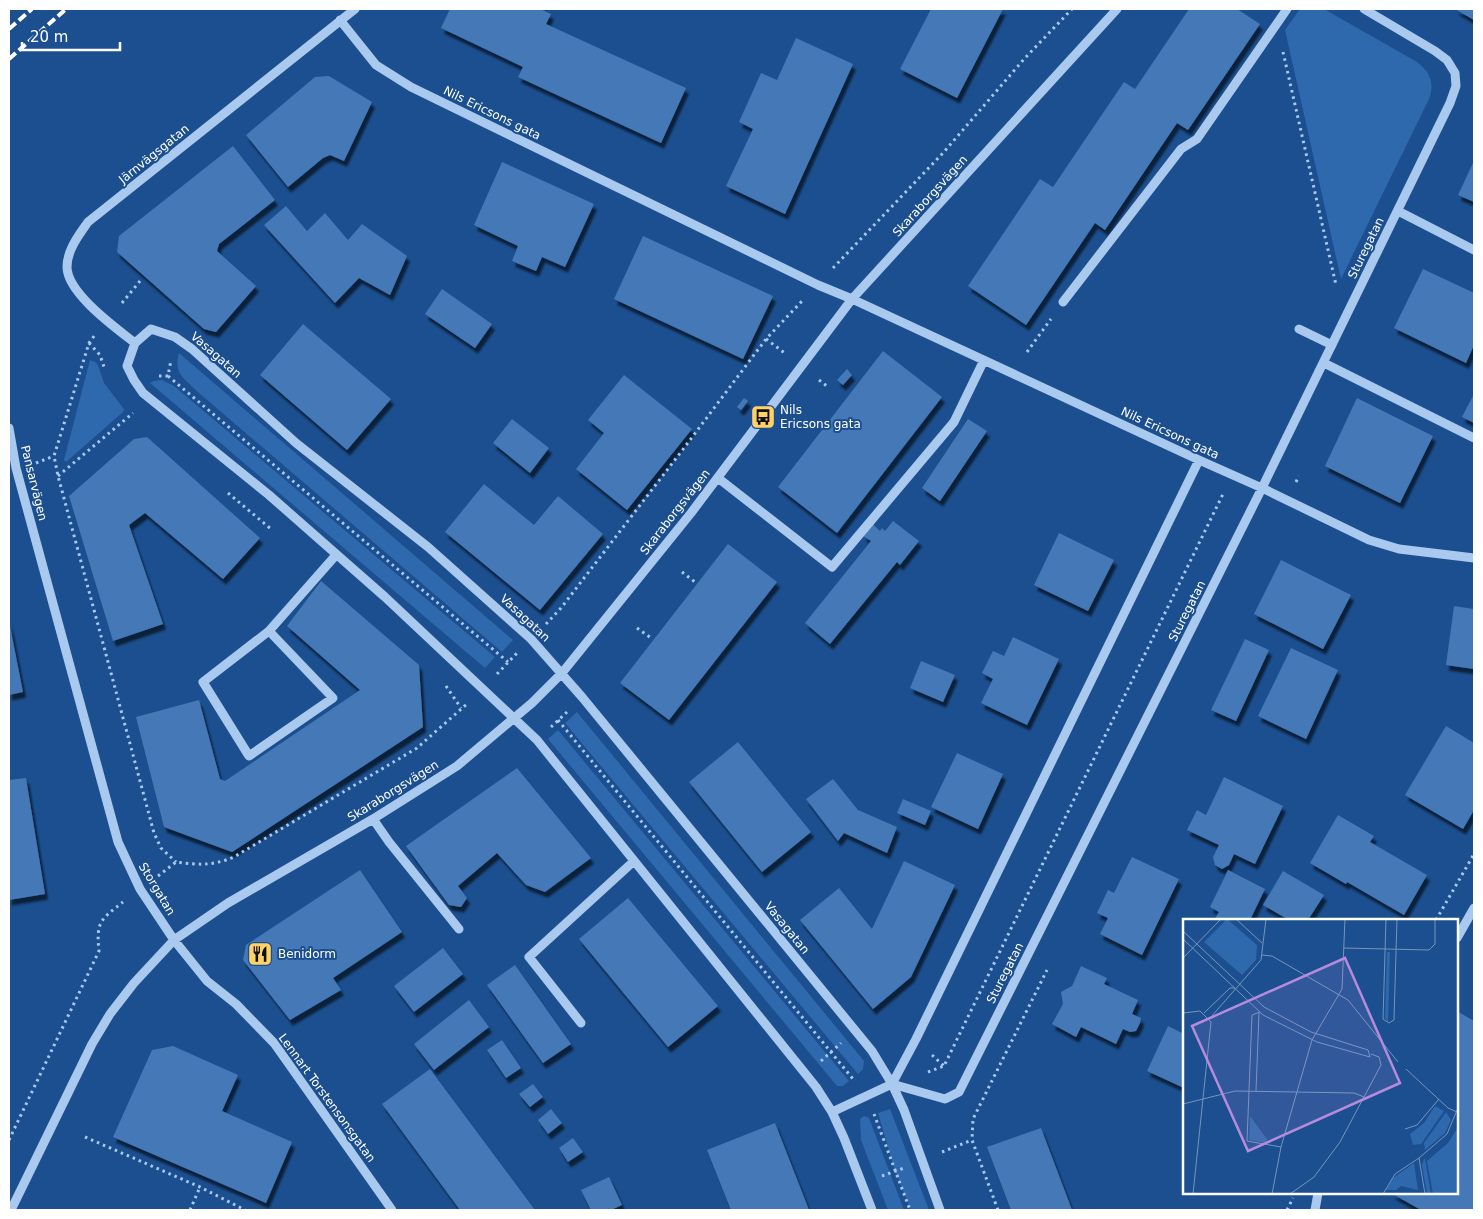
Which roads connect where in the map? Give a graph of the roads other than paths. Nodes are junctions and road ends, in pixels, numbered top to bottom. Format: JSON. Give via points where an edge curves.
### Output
{"nodes":[{"id":1,"x":355,"y":9,"type":"edge"},
{"id":2,"x":1117,"y":9,"type":"edge"},
{"id":3,"x":1287,"y":9,"type":"edge"},
{"id":4,"x":1364,"y":9,"type":"edge"},
{"id":5,"x":340,"y":20,"type":"junction"},
{"id":6,"x":1398,"y":211,"type":"junction"},
{"id":7,"x":1474,"y":250,"type":"edge"},
{"id":8,"x":852,"y":300,"type":"junction"},
{"id":9,"x":1062,"y":302,"type":"road end"},
{"id":10,"x":1299,"y":329,"type":"dead end"},
{"id":11,"x":135,"y":343,"type":"junction"},
{"id":12,"x":1332,"y":345,"type":"junction"},
{"id":13,"x":984,"y":360,"type":"junction"},
{"id":14,"x":1324,"y":362,"type":"junction"},
{"id":15,"x":9,"y":428,"type":"edge"},
{"id":16,"x":1474,"y":438,"type":"edge"},
{"id":17,"x":1199,"y":460,"type":"junction"},
{"id":18,"x":718,"y":478,"type":"junction"},
{"id":19,"x":1262,"y":488,"type":"junction"},
{"id":20,"x":36,"y":543,"type":"joint"},
{"id":21,"x":336,"y":554,"type":"junction"},
{"id":22,"x":1474,"y":558,"type":"edge"},
{"id":23,"x":269,"y":631,"type":"junction"},
{"id":24,"x":562,"y":673,"type":"junction"},
{"id":25,"x":514,"y":720,"type":"junction"},
{"id":26,"x":373,"y":819,"type":"junction"},
{"id":27,"x":634,"y":861,"type":"junction"},
{"id":28,"x":1474,"y":908,"type":"edge"},
{"id":29,"x":460,"y":929,"type":"dead end"},
{"id":30,"x":1458,"y":936,"type":"edge"},
{"id":31,"x":174,"y":940,"type":"junction"},
{"id":32,"x":581,"y":1023,"type":"dead end"},
{"id":33,"x":892,"y":1084,"type":"junction"},
{"id":34,"x":832,"y":1112,"type":"junction"},
{"id":35,"x":1318,"y":1194,"type":"edge"},
{"id":36,"x":11,"y":1210,"type":"edge"},
{"id":37,"x":392,"y":1210,"type":"edge"},
{"id":38,"x":872,"y":1210,"type":"edge"},
{"id":39,"x":940,"y":1210,"type":"edge"},
{"id":40,"x":1315,"y":1210,"type":"edge"}],
"edges":[{"from":1,"to":5,"type":"street","name":"Järnvägsgatan"},
{"from":2,"to":8,"type":"street","name":"Skaraborgsvägen"},
{"from":3,"to":9,"type":"street","via":[[1197,139],[1181,149]]},
{"from":4,"to":6,"type":"street","name":"Sturegatan","via":[[1435,51],[1447,60],[1455,73],[1456,86],[1450,104]]},
{"from":5,"to":8,"type":"street","name":"Nils Ericsons gata","via":[[376,65],[411,87]]},
{"from":5,"to":11,"type":"street","name":"Järnvägsgatan","via":[[88,222],[73,245],[67,268],[75,290]]},
{"from":6,"to":7,"type":"street"},
{"from":6,"to":12,"type":"street","name":"Sturegatan"},
{"from":8,"to":13,"type":"street","name":"Nils Ericsons gata"},
{"from":8,"to":18,"type":"street","name":"Skaraborgsvägen"},
{"from":10,"to":12,"type":"street"},
{"from":11,"to":21,"type":"street","via":[[127,366],[144,393]]},
{"from":11,"to":24,"type":"street","name":"Vasagatan","via":[[151,329],[175,337],[186,345],[296,443],[428,547],[531,639]]},
{"from":12,"to":14,"type":"street","name":"Sturegatan"},
{"from":13,"to":17,"type":"street","name":"Nils Ericsons gata"},
{"from":13,"to":18,"type":"street","via":[[954,422],[832,566]]},
{"from":14,"to":16,"type":"street"},
{"from":14,"to":19,"type":"street","name":"Sturegatan"},
{"from":15,"to":20,"type":"street","name":"Pansarvägen"},
{"from":17,"to":19,"type":"street","name":"Nils Ericsons gata"},
{"from":17,"to":33,"type":"street"},
{"from":18,"to":24,"type":"street","name":"Skaraborgsvägen"},
{"from":19,"to":22,"type":"street","name":"Nils Ericsons gata","via":[[1369,540],[1399,549]]},
{"from":19,"to":33,"type":"street","name":"Sturegatan","via":[[959,1092],[945,1099]]},
{"from":20,"to":31,"type":"street","name":"Storgatan","via":[[118,842],[140,889]]},
{"from":21,"to":23,"type":"street"},
{"from":21,"to":25,"type":"street"},
{"from":23,"to":23,"type":"street","via":[[203,682],[249,756],[333,698]]},
{"from":24,"to":25,"type":"street","name":"Skaraborgsvägen"},
{"from":24,"to":33,"type":"street","name":"Vasagatan","via":[[872,1051]]},
{"from":25,"to":26,"type":"street","name":"Skaraborgsvägen","via":[[456,766]]},
{"from":25,"to":27,"type":"street","via":[[537,740]]},
{"from":26,"to":29,"type":"street"},
{"from":26,"to":31,"type":"street","name":"Skaraborgsvägen","via":[[228,903]]},
{"from":27,"to":32,"type":"street","via":[[529,957]]},
{"from":27,"to":34,"type":"street"},
{"from":28,"to":30,"type":"street"},
{"from":31,"to":36,"type":"street","via":[[110,1014],[92,1044]]},
{"from":31,"to":37,"type":"street","name":"Lennart Torstensonsgatan","via":[[207,981],[236,1004],[274,1043]]},
{"from":33,"to":34,"type":"street"},
{"from":33,"to":39,"type":"street","name":"Vasagatan"},
{"from":34,"to":38,"type":"street"},
{"from":35,"to":40,"type":"street"}]}
